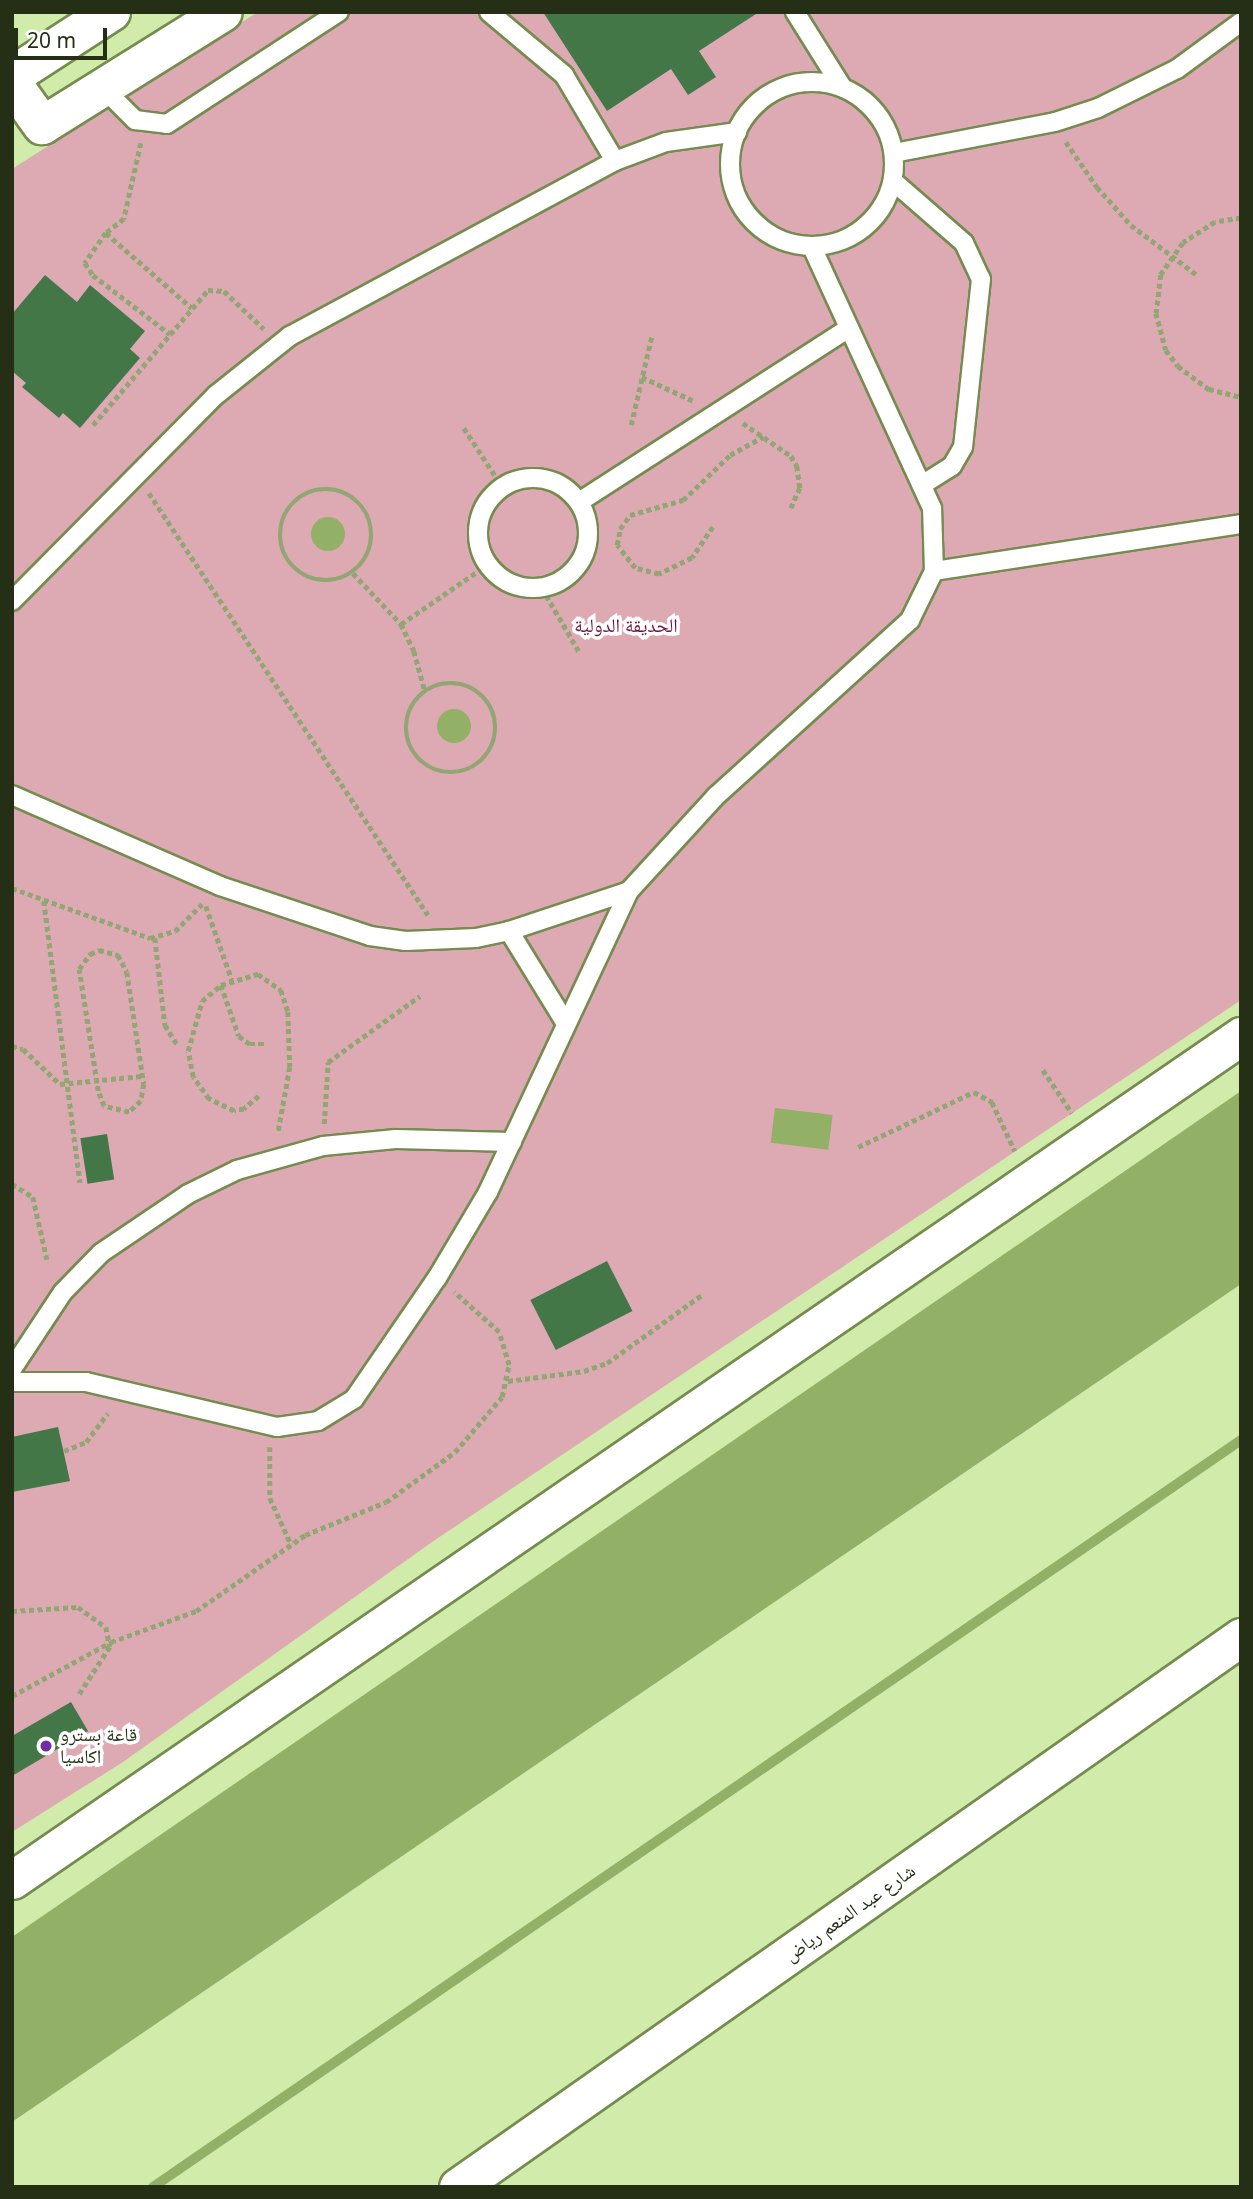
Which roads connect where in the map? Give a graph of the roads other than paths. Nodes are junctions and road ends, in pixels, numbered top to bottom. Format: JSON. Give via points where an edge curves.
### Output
{"nodes":[{"id":1,"x":111,"y":12,"type":"edge"},
{"id":2,"x":223,"y":12,"type":"edge"},
{"id":3,"x":339,"y":12,"type":"edge"},
{"id":4,"x":489,"y":12,"type":"edge"},
{"id":5,"x":795,"y":12,"type":"edge"},
{"id":6,"x":1241,"y":22,"type":"edge"},
{"id":7,"x":12,"y":76,"type":"edge"},
{"id":8,"x":12,"y":83,"type":"edge"},
{"id":9,"x":102,"y":87,"type":"junction"},
{"id":10,"x":842,"y":87,"type":"junction"},
{"id":11,"x":42,"y":125,"type":"joint"},
{"id":12,"x":737,"y":132,"type":"junction"},
{"id":13,"x":894,"y":153,"type":"junction"},
{"id":14,"x":615,"y":161,"type":"junction"},
{"id":15,"x":893,"y":181,"type":"junction"},
{"id":16,"x":812,"y":247,"type":"junction"},
{"id":17,"x":849,"y":328,"type":"junction"},
{"id":18,"x":923,"y":484,"type":"junction"},
{"id":19,"x":579,"y":502,"type":"junction"},
{"id":20,"x":1241,"y":524,"type":"edge"},
{"id":21,"x":933,"y":571,"type":"junction"},
{"id":22,"x":12,"y":601,"type":"edge"},
{"id":23,"x":12,"y":795,"type":"edge"},
{"id":24,"x":629,"y":891,"type":"junction"},
{"id":25,"x":509,"y":931,"type":"junction"},
{"id":26,"x":565,"y":1022,"type":"junction"},
{"id":27,"x":1241,"y":1036,"type":"edge"},
{"id":28,"x":512,"y":1142,"type":"junction"},
{"id":29,"x":12,"y":1369,"type":"edge"},
{"id":30,"x":12,"y":1382,"type":"edge"},
{"id":31,"x":1241,"y":1637,"type":"edge"},
{"id":32,"x":12,"y":1880,"type":"edge"},
{"id":33,"x":458,"y":2187,"type":"edge"}],
"edges":[{"from":1,"to":7,"type":"highway"},
{"from":2,"to":9,"type":"street"},
{"from":3,"to":9,"type":"lane","via":[[177,120],[144,125],[127,115]]},
{"from":4,"to":14,"type":"lane","via":[[564,75]]},
{"from":5,"to":10,"type":"lane"},
{"from":6,"to":13,"type":"lane","via":[[1158,79],[1055,122]]},
{"from":8,"to":11,"type":"highway"},
{"from":9,"to":11,"type":"street"},
{"from":10,"to":12,"type":"lane","via":[[816,82],[789,85],[758,102]]},
{"from":10,"to":13,"type":"lane","via":[[877,113]]},
{"from":12,"to":14,"type":"lane","via":[[666,142]]},
{"from":12,"to":16,"type":"lane","via":[[730,167],[739,202],[749,217],[778,239]]},
{"from":13,"to":15,"type":"lane"},
{"from":14,"to":22,"type":"lane","via":[[280,344],[216,395]]},
{"from":15,"to":16,"type":"lane","via":[[877,215],[864,228],[849,239]]},
{"from":15,"to":18,"type":"lane","via":[[964,243],[981,279],[963,447],[952,466]]},
{"from":16,"to":17,"type":"lane"},
{"from":17,"to":18,"type":"lane"},
{"from":17,"to":19,"type":"lane"},
{"from":18,"to":21,"type":"lane","via":[[936,531]]},
{"from":19,"to":19,"type":"lane","via":[[588,523],[583,555],[562,580],[542,588],[521,587],[502,580],[488,565],[477,531],[489,498],[502,486],[518,479],[552,480]]},
{"from":20,"to":21,"type":"lane"},
{"from":21,"to":24,"type":"lane","via":[[923,600],[895,637],[716,796]]},
{"from":23,"to":25,"type":"lane","via":[[220,886],[335,929],[406,941],[445,941]]},
{"from":24,"to":25,"type":"lane"},
{"from":24,"to":26,"type":"lane"},
{"from":25,"to":26,"type":"lane"},
{"from":26,"to":28,"type":"lane"},
{"from":27,"to":32,"type":"street"},
{"from":28,"to":29,"type":"lane","via":[[396,1139],[323,1146],[273,1159],[188,1194],[101,1253],[63,1292]]},
{"from":28,"to":30,"type":"lane","via":[[438,1278],[354,1399],[318,1421],[277,1427],[125,1389],[63,1380]]},
{"from":31,"to":33,"type":"street","name":"شارع عبد المنعم رياض"}]}
